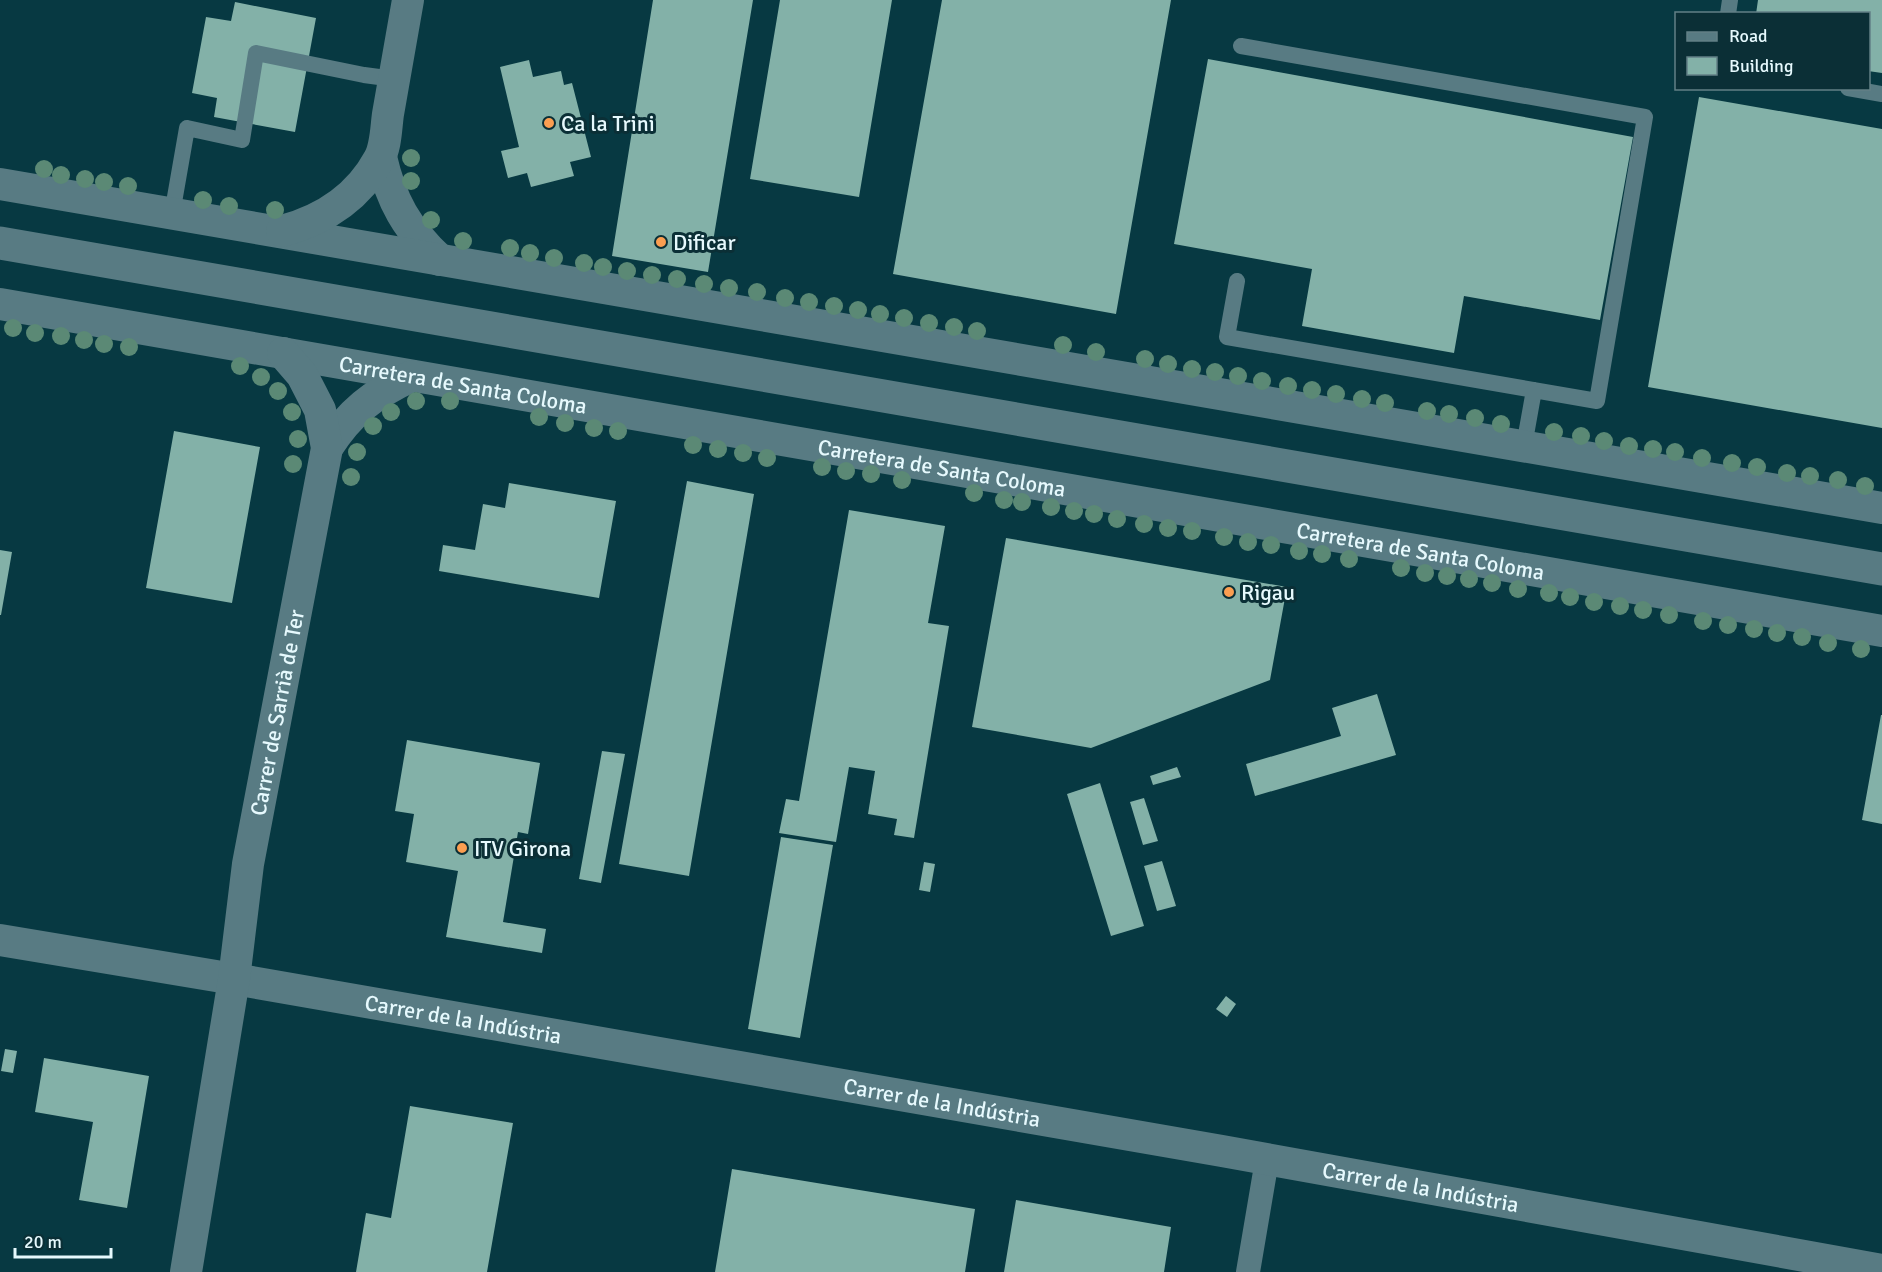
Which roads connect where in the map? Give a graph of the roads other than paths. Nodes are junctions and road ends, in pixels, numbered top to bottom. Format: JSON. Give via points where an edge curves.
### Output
{"nodes":[{"id":1,"x":408,"y":0,"type":"edge"},
{"id":2,"x":1241,"y":46,"type":"dead end"},
{"id":3,"x":394,"y":79,"type":"junction"},
{"id":4,"x":1859,"y":90,"type":"edge"},
{"id":5,"x":1882,"y":94,"type":"edge"},
{"id":6,"x":381,"y":157,"type":"junction"},
{"id":7,"x":0,"y":184,"type":"edge"},
{"id":8,"x":172,"y":214,"type":"junction"},
{"id":9,"x":281,"y":231,"type":"junction"},
{"id":10,"x":0,"y":243,"type":"edge"},
{"id":11,"x":440,"y":260,"type":"junction"},
{"id":12,"x":1237,"y":281,"type":"dead end"},
{"id":13,"x":0,"y":304,"type":"edge"},
{"id":14,"x":282,"y":353,"type":"junction"},
{"id":15,"x":412,"y":376,"type":"junction"},
{"id":16,"x":1534,"y":390,"type":"junction"},
{"id":17,"x":1524,"y":446,"type":"junction"},
{"id":18,"x":327,"y":448,"type":"junction"},
{"id":19,"x":1882,"y":508,"type":"edge"},
{"id":20,"x":1882,"y":569,"type":"edge"},
{"id":21,"x":1882,"y":631,"type":"edge"},
{"id":22,"x":0,"y":940,"type":"edge"},
{"id":23,"x":234,"y":979,"type":"junction"},
{"id":24,"x":1268,"y":1160,"type":"junction"},
{"id":25,"x":1882,"y":1270,"type":"edge"},
{"id":26,"x":186,"y":1272,"type":"edge"},
{"id":27,"x":1248,"y":1272,"type":"edge"}],
"edges":[{"from":1,"to":3,"type":"street"},
{"from":2,"to":16,"type":"lane","via":[[1645,117],[1597,402]]},
{"from":3,"to":6,"type":"street"},
{"from":3,"to":8,"type":"lane","via":[[256,53],[242,140],[187,128]]},
{"from":4,"to":5,"type":"lane"},
{"from":6,"to":9,"type":"street","via":[[339,206],[312,221]]},
{"from":6,"to":11,"type":"street","via":[[399,210],[422,243]]},
{"from":7,"to":8,"type":"street"},
{"from":8,"to":9,"type":"street"},
{"from":9,"to":11,"type":"street"},
{"from":10,"to":20,"type":"street"},
{"from":11,"to":17,"type":"street"},
{"from":12,"to":16,"type":"lane","via":[[1227,337]]},
{"from":13,"to":14,"type":"street","name":"Carretera de Santa Coloma"},
{"from":14,"to":15,"type":"street","name":"Carretera de Santa Coloma"},
{"from":14,"to":18,"type":"street","name":"Carrer de Sarrià de Ter","via":[[302,375],[320,410]]},
{"from":15,"to":18,"type":"street","name":"Carrer de Sarrià de Ter","via":[[367,401],[338,430]]},
{"from":15,"to":21,"type":"street","name":"Carretera de Santa Coloma"},
{"from":16,"to":17,"type":"lane"},
{"from":17,"to":19,"type":"street"},
{"from":18,"to":23,"type":"street","name":"Carrer de Sarrià de Ter","via":[[248,864]]},
{"from":22,"to":23,"type":"street","name":"Carrer de la Indústria"},
{"from":23,"to":24,"type":"street","name":"Carrer de la Indústria"},
{"from":23,"to":26,"type":"street","name":"Carrer de Sarrià de Ter"},
{"from":24,"to":25,"type":"street","name":"Carrer de la Indústria"},
{"from":24,"to":27,"type":"street"}]}
